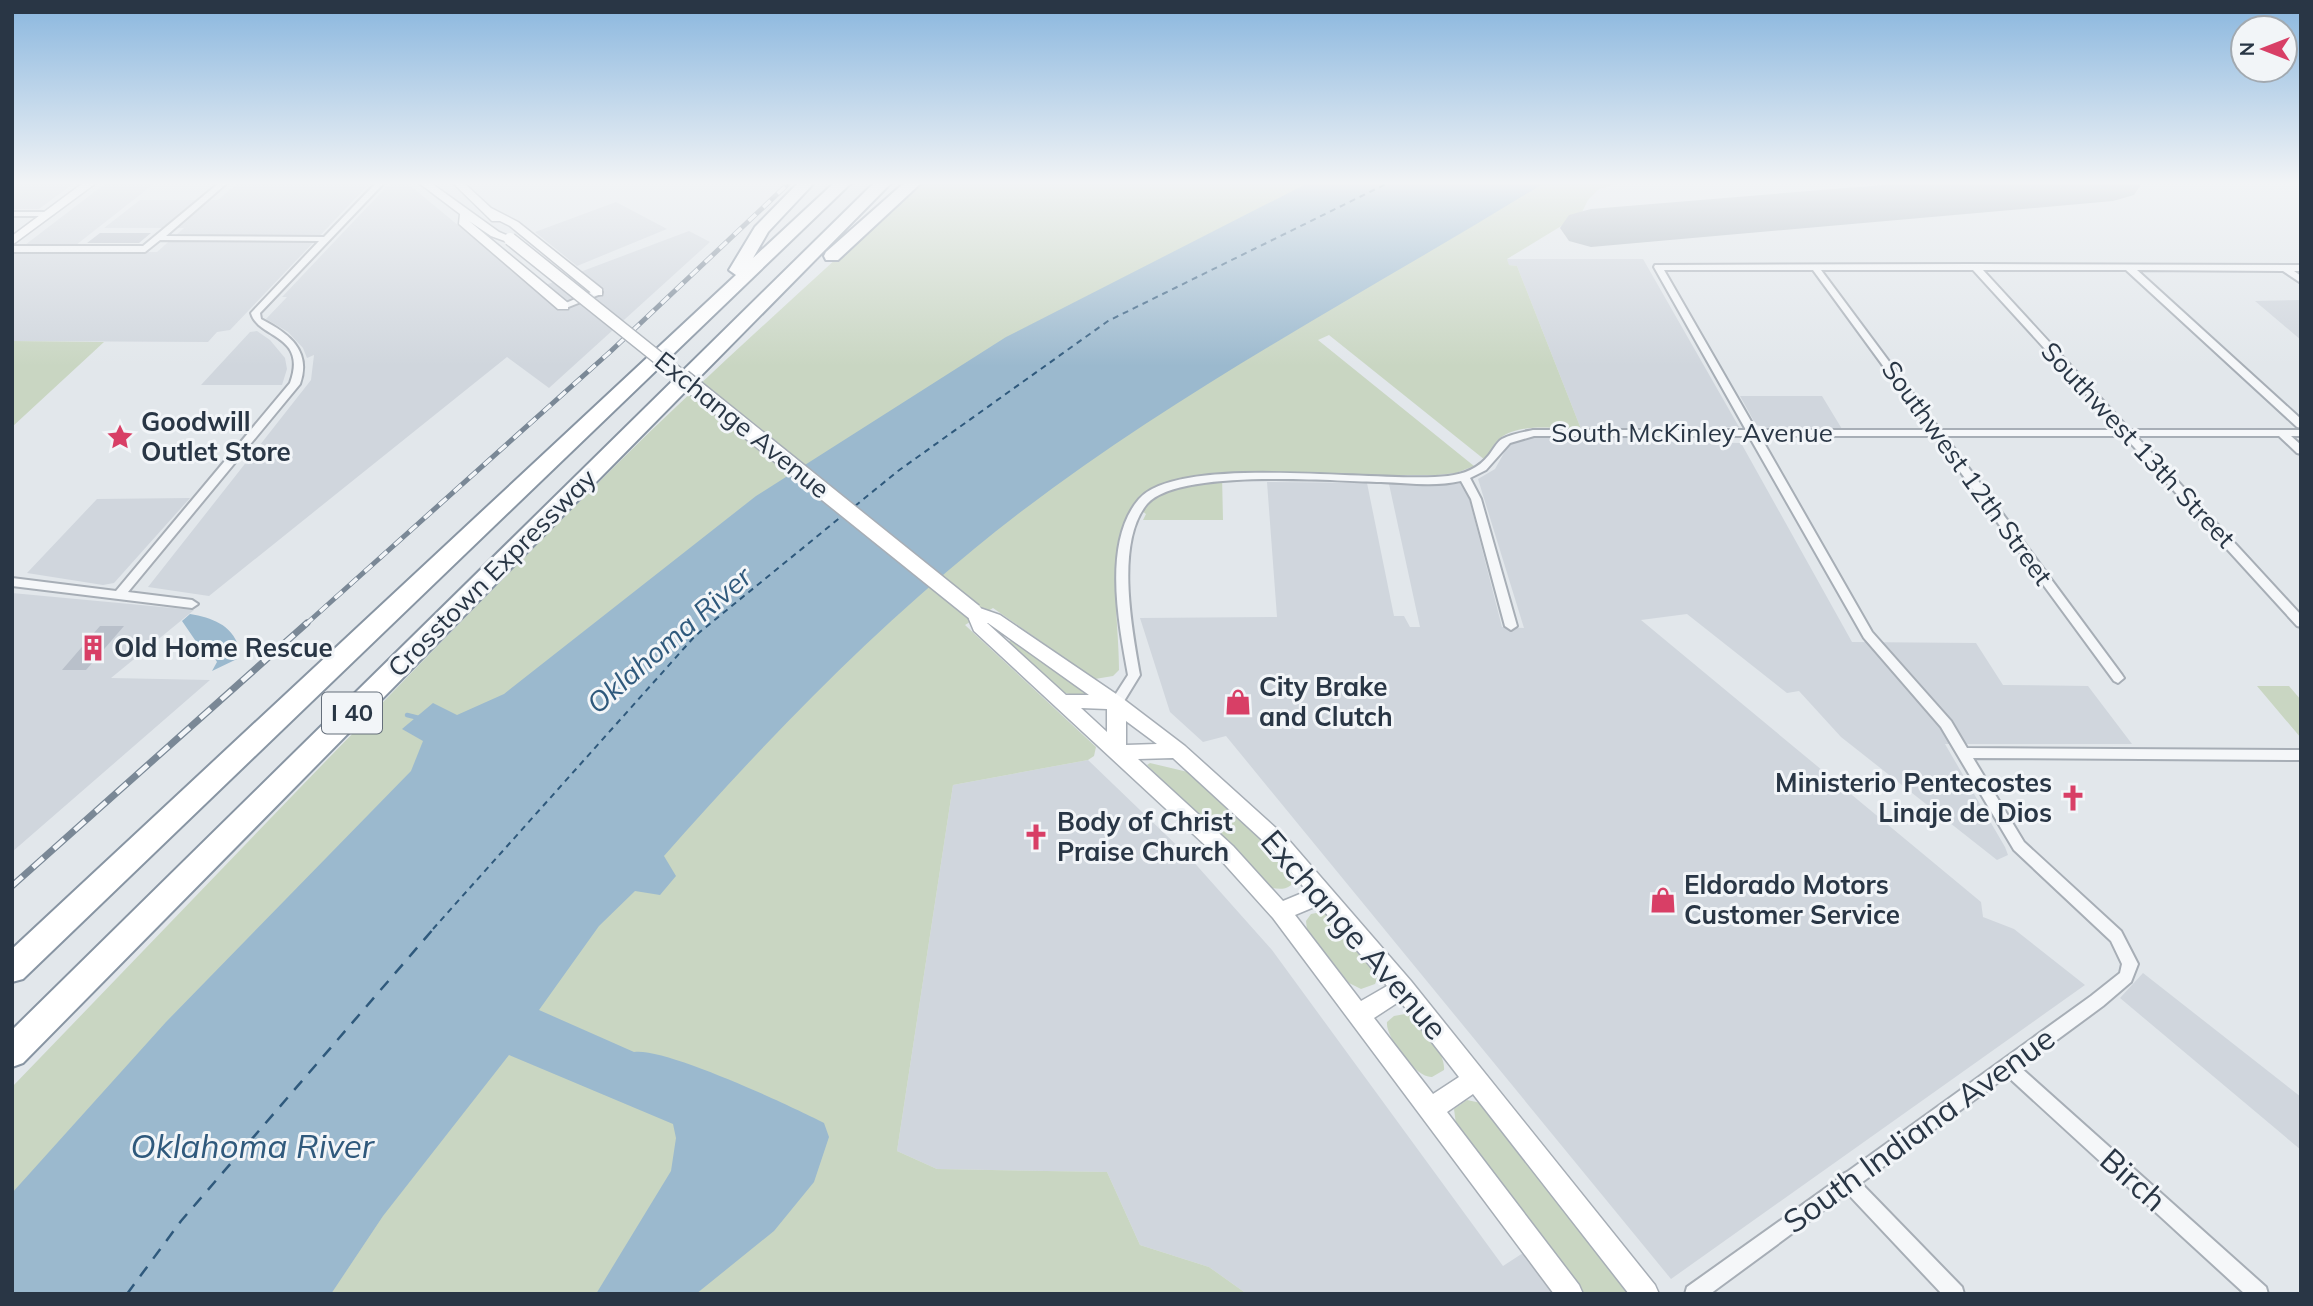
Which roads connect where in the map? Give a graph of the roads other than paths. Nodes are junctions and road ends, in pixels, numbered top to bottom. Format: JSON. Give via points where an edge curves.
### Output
{"nodes":[{"id":1,"x":152,"y":244,"type":"edge"},
{"id":2,"x":321,"y":244,"type":"edge"},
{"id":3,"x":489,"y":244,"type":"edge"},
{"id":4,"x":516,"y":244,"type":"edge"},
{"id":5,"x":539,"y":244,"type":"edge"},
{"id":6,"x":753,"y":244,"type":"edge"},
{"id":7,"x":777,"y":244,"type":"edge"},
{"id":8,"x":822,"y":244,"type":"edge"},
{"id":9,"x":845,"y":244,"type":"edge"},
{"id":10,"x":12,"y":249,"type":"edge"},
{"id":11,"x":145,"y":250,"type":"joint"},
{"id":12,"x":1815,"y":267,"type":"junction"},
{"id":13,"x":1975,"y":267,"type":"junction"},
{"id":14,"x":2129,"y":268,"type":"junction"},
{"id":15,"x":2285,"y":268,"type":"junction"},
{"id":16,"x":2301,"y":268,"type":"edge"},
{"id":17,"x":2301,"y":281,"type":"edge"},
{"id":18,"x":598,"y":292,"type":"joint"},
{"id":19,"x":723,"y":294,"type":"junction"},
{"id":20,"x":563,"y":306,"type":"joint"},
{"id":21,"x":697,"y":368,"type":"junction"},
{"id":22,"x":2301,"y":425,"type":"edge"},
{"id":23,"x":1754,"y":433,"type":"junction"},
{"id":24,"x":1938,"y":433,"type":"junction"},
{"id":25,"x":2127,"y":433,"type":"junction"},
{"id":26,"x":2282,"y":433,"type":"junction"},
{"id":27,"x":2301,"y":433,"type":"edge"},
{"id":28,"x":2301,"y":451,"type":"edge"},
{"id":29,"x":1464,"y":477,"type":"junction"},
{"id":30,"x":12,"y":582,"type":"edge"},
{"id":31,"x":119,"y":595,"type":"junction"},
{"id":32,"x":192,"y":604,"type":"dead end"},
{"id":33,"x":974,"y":612,"type":"junction"},
{"id":34,"x":2301,"y":623,"type":"edge"},
{"id":35,"x":1511,"y":626,"type":"dead end"},
{"id":36,"x":2118,"y":678,"type":"dead end"},
{"id":37,"x":1061,"y":701,"type":"junction"},
{"id":38,"x":1116,"y":703,"type":"junction"},
{"id":39,"x":1178,"y":751,"type":"junction"},
{"id":40,"x":1117,"y":752,"type":"junction"},
{"id":41,"x":1967,"y":754,"type":"junction"},
{"id":42,"x":2301,"y":755,"type":"edge"},
{"id":43,"x":1324,"y":893,"type":"junction"},
{"id":44,"x":1280,"y":912,"type":"junction"},
{"id":45,"x":12,"y":969,"type":"edge"},
{"id":46,"x":1403,"y":988,"type":"junction"},
{"id":47,"x":1360,"y":1014,"type":"junction"},
{"id":48,"x":12,"y":1052,"type":"edge"},
{"id":49,"x":2007,"y":1066,"type":"junction"},
{"id":50,"x":1476,"y":1079,"type":"junction"},
{"id":51,"x":1431,"y":1109,"type":"junction"},
{"id":52,"x":1847,"y":1181,"type":"junction"},
{"id":53,"x":1570,"y":1294,"type":"edge"},
{"id":54,"x":1646,"y":1294,"type":"edge"},
{"id":55,"x":1694,"y":1294,"type":"edge"},
{"id":56,"x":1955,"y":1294,"type":"edge"},
{"id":57,"x":2259,"y":1294,"type":"edge"}],
"edges":[{"from":1,"to":11,"type":"street"},
{"from":2,"to":31,"type":"street","via":[[254,315],[283,335],[297,352],[301,363],[295,384]]},
{"from":3,"to":20,"type":"main road"},
{"from":4,"to":33,"type":"main road","name":"Exchange Avenue","bridge":true},
{"from":5,"to":18,"type":"main road"},
{"from":6,"to":19,"type":"highway"},
{"from":7,"to":19,"type":"highway","name":"Crosstown Expressway","number":"I 40"},
{"from":8,"to":21,"type":"highway","name":"Crosstown Expressway","number":"I 40"},
{"from":9,"to":21,"type":"highway"},
{"from":10,"to":11,"type":"street"},
{"from":12,"to":13,"type":"street"},
{"from":12,"to":23,"type":"street","via":[[1658,267]]},
{"from":12,"to":24,"type":"street","name":"Southwest 12th Street"},
{"from":13,"to":14,"type":"street"},
{"from":13,"to":25,"type":"street","name":"Southwest 13th Street"},
{"from":14,"to":15,"type":"street"},
{"from":14,"to":22,"type":"street"},
{"from":15,"to":16,"type":"street"},
{"from":15,"to":17,"type":"street"},
{"from":18,"to":20,"type":"street"},
{"from":19,"to":45,"type":"highway","name":"Crosstown Expressway","number":"I 40"},
{"from":21,"to":48,"type":"highway","name":"Crosstown Expressway","number":"I 40"},
{"from":23,"to":24,"type":"street","name":"South McKinley Avenue"},
{"from":23,"to":29,"type":"street","name":"South McKinley Avenue","via":[[1528,433],[1506,440],[1490,463]]},
{"from":23,"to":41,"type":"street","via":[[1854,615]]},
{"from":24,"to":25,"type":"street","name":"South McKinley Avenue"},
{"from":24,"to":36,"type":"street","name":"Southwest 12th Street"},
{"from":25,"to":26,"type":"street","name":"South McKinley Avenue"},
{"from":25,"to":34,"type":"street","name":"Southwest 13th Street"},
{"from":26,"to":27,"type":"street","name":"South McKinley Avenue"},
{"from":26,"to":28,"type":"street"},
{"from":29,"to":35,"type":"street","via":[[1476,499]]},
{"from":29,"to":38,"type":"street","name":"South McKinley Avenue","via":[[1193,480],[1147,497],[1128,534],[1124,579],[1124,625],[1134,676]]},
{"from":30,"to":31,"type":"street"},
{"from":31,"to":32,"type":"street"},
{"from":33,"to":37,"type":"main road","name":"Exchange Avenue","via":[[981,627]]},
{"from":33,"to":38,"type":"main road","name":"Exchange Avenue","via":[[994,619]]},
{"from":37,"to":38,"type":"main road"},
{"from":37,"to":40,"type":"main road","name":"Exchange Avenue"},
{"from":38,"to":39,"type":"main road","name":"Exchange Avenue"},
{"from":38,"to":40,"type":"main road"},
{"from":39,"to":40,"type":"main road"},
{"from":39,"to":43,"type":"main road","name":"Exchange Avenue","via":[[1229,795]]},
{"from":40,"to":44,"type":"main road","name":"Exchange Avenue","via":[[1226,852]]},
{"from":41,"to":42,"type":"street"},
{"from":41,"to":49,"type":"street","name":"South Indiana Avenue","via":[[2019,846],[2116,936],[2130,968],[2126,977]]},
{"from":43,"to":44,"type":"main road"},
{"from":43,"to":46,"type":"main road","name":"Exchange Avenue"},
{"from":44,"to":47,"type":"main road","name":"Exchange Avenue"},
{"from":46,"to":47,"type":"main road"},
{"from":46,"to":50,"type":"main road","name":"Exchange Avenue"},
{"from":47,"to":51,"type":"main road","name":"Exchange Avenue"},
{"from":49,"to":52,"type":"street","name":"South Indiana Avenue"},
{"from":49,"to":57,"type":"street","name":"Birch"},
{"from":50,"to":51,"type":"main road"},
{"from":50,"to":54,"type":"main road","name":"Exchange Avenue"},
{"from":51,"to":53,"type":"main road","name":"Exchange Avenue"},
{"from":52,"to":55,"type":"street","name":"South Indiana Avenue"},
{"from":52,"to":56,"type":"street"}]}
